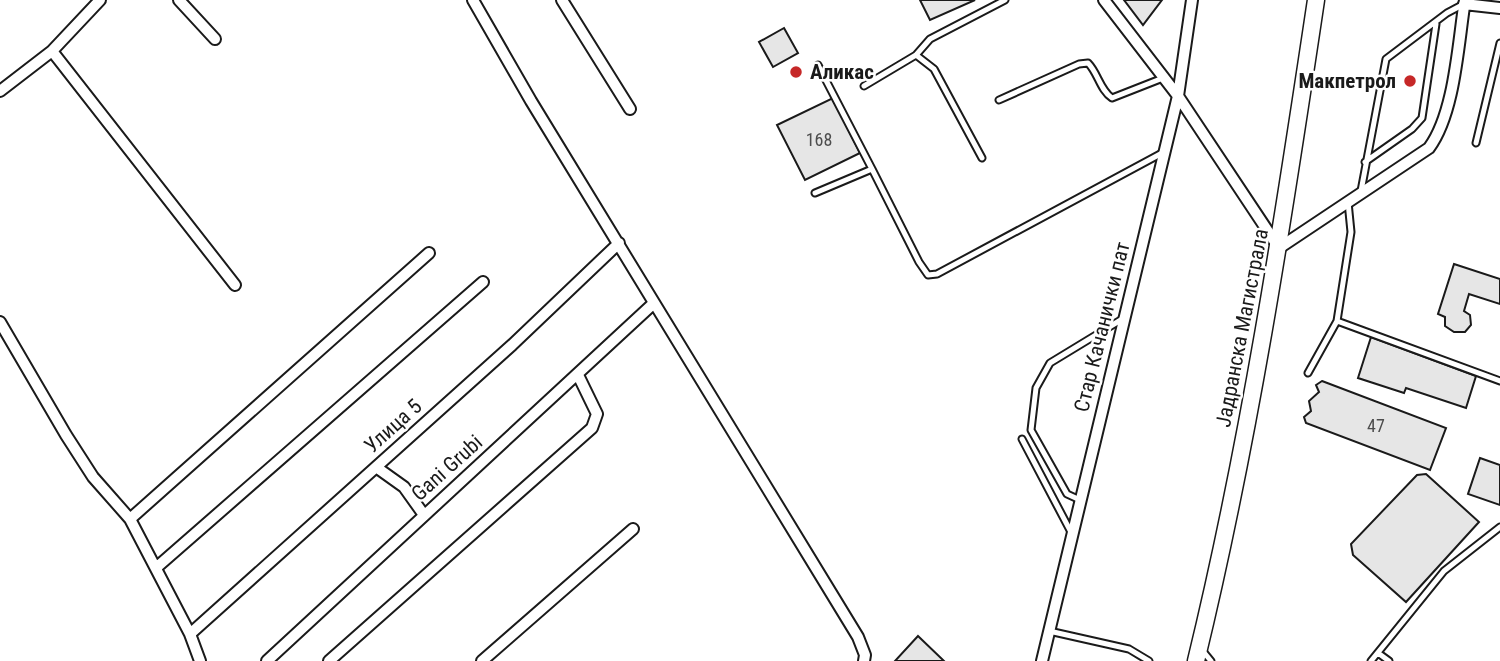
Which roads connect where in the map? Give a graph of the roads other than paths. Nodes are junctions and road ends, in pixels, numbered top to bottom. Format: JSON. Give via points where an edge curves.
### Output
{"nodes":[{"id":1,"x":100,"y":0,"type":"edge"},
{"id":2,"x":179,"y":0,"type":"edge"},
{"id":3,"x":473,"y":0,"type":"edge"},
{"id":4,"x":562,"y":0,"type":"edge"},
{"id":5,"x":1005,"y":0,"type":"edge"},
{"id":6,"x":1104,"y":0,"type":"edge"},
{"id":7,"x":1192,"y":0,"type":"edge"},
{"id":8,"x":1317,"y":0,"type":"edge"},
{"id":9,"x":1464,"y":2,"type":"edge"},
{"id":10,"x":1499,"y":5,"type":"edge"},
{"id":11,"x":1436,"y":24,"type":"junction"},
{"id":12,"x":215,"y":39,"type":"dead end"},
{"id":13,"x":1500,"y":43,"type":"edge"},
{"id":14,"x":51,"y":51,"type":"junction"},
{"id":15,"x":916,"y":55,"type":"junction"},
{"id":16,"x":818,"y":65,"type":"dead end"},
{"id":17,"x":1165,"y":77,"type":"junction"},
{"id":18,"x":864,"y":86,"type":"dead end"},
{"id":19,"x":0,"y":91,"type":"edge"},
{"id":20,"x":1178,"y":96,"type":"junction"},
{"id":21,"x":999,"y":100,"type":"dead end"},
{"id":22,"x":630,"y":109,"type":"dead end"},
{"id":23,"x":1476,"y":143,"type":"dead end"},
{"id":24,"x":1164,"y":152,"type":"junction"},
{"id":25,"x":982,"y":158,"type":"dead end"},
{"id":26,"x":1365,"y":162,"type":"junction"},
{"id":27,"x":872,"y":169,"type":"junction"},
{"id":28,"x":815,"y":193,"type":"dead end"},
{"id":29,"x":1360,"y":194,"type":"junction"},
{"id":30,"x":1348,"y":202,"type":"junction"},
{"id":31,"x":619,"y":243,"type":"junction"},
{"id":32,"x":1279,"y":248,"type":"junction"},
{"id":33,"x":429,"y":253,"type":"dead end"},
{"id":34,"x":483,"y":282,"type":"dead end"},
{"id":35,"x":235,"y":285,"type":"dead end"},
{"id":36,"x":654,"y":303,"type":"junction"},
{"id":37,"x":1124,"y":318,"type":"junction"},
{"id":38,"x":1337,"y":321,"type":"junction"},
{"id":39,"x":0,"y":322,"type":"edge"},
{"id":40,"x":1308,"y":373,"type":"dead end"},
{"id":41,"x":578,"y":375,"type":"junction"},
{"id":42,"x":1500,"y":381,"type":"edge"},
{"id":43,"x":1022,"y":439,"type":"dead end"},
{"id":44,"x":376,"y":467,"type":"junction"},
{"id":45,"x":1080,"y":500,"type":"junction"},
{"id":46,"x":424,"y":514,"type":"junction"},
{"id":47,"x":130,"y":519,"type":"junction"},
{"id":48,"x":1500,"y":527,"type":"edge"},
{"id":49,"x":633,"y":529,"type":"dead end"},
{"id":50,"x":1072,"y":534,"type":"junction"},
{"id":51,"x":157,"y":567,"type":"junction"},
{"id":52,"x":1049,"y":631,"type":"junction"},
{"id":53,"x":190,"y":634,"type":"junction"},
{"id":54,"x":1378,"y":653,"type":"junction"},
{"id":55,"x":1198,"y":654,"type":"edge"},
{"id":56,"x":200,"y":661,"type":"edge"},
{"id":57,"x":267,"y":661,"type":"edge"},
{"id":58,"x":329,"y":661,"type":"edge"},
{"id":59,"x":482,"y":661,"type":"edge"},
{"id":60,"x":864,"y":661,"type":"edge"},
{"id":61,"x":1042,"y":661,"type":"edge"},
{"id":62,"x":1149,"y":661,"type":"edge"},
{"id":63,"x":1211,"y":661,"type":"edge"},
{"id":64,"x":1371,"y":661,"type":"edge"},
{"id":65,"x":1389,"y":661,"type":"edge"}],
"edges":[{"from":1,"to":14,"type":"street"},
{"from":2,"to":12,"type":"street"},
{"from":3,"to":31,"type":"street"},
{"from":4,"to":22,"type":"street"},
{"from":5,"to":15,"type":"lane","via":[[930,39]]},
{"from":6,"to":17,"type":"street"},
{"from":7,"to":20,"type":"street","name":"Стар Качанички пат"},
{"from":8,"to":32,"type":"street","name":"Јадранска Магистрала"},
{"from":9,"to":10,"type":"street"},
{"from":9,"to":11,"type":"lane"},
{"from":9,"to":29,"type":"street","via":[[1453,75],[1437,136],[1429,148]]},
{"from":11,"to":26,"type":"lane","via":[[1385,59]]},
{"from":11,"to":26,"type":"lane","via":[[1422,118]]},
{"from":13,"to":23,"type":"lane"},
{"from":14,"to":19,"type":"street"},
{"from":14,"to":35,"type":"street"},
{"from":15,"to":18,"type":"lane"},
{"from":15,"to":25,"type":"lane","via":[[934,69]]},
{"from":16,"to":27,"type":"lane"},
{"from":17,"to":20,"type":"street"},
{"from":17,"to":21,"type":"lane","via":[[1112,98],[1093,68],[1079,64]]},
{"from":20,"to":24,"type":"street","name":"Стар Качанички пат"},
{"from":20,"to":32,"type":"street"},
{"from":24,"to":27,"type":"lane","via":[[928,275]]},
{"from":24,"to":37,"type":"street","name":"Стар Качанички пат"},
{"from":26,"to":29,"type":"lane"},
{"from":27,"to":28,"type":"lane"},
{"from":29,"to":30,"type":"street"},
{"from":30,"to":32,"type":"street"},
{"from":30,"to":38,"type":"lane","via":[[1351,232]]},
{"from":31,"to":36,"type":"street"},
{"from":31,"to":44,"type":"street","name":"Улица 5"},
{"from":32,"to":55,"type":"street","name":"Јадранска Магистрала"},
{"from":33,"to":47,"type":"street"},
{"from":34,"to":51,"type":"street"},
{"from":36,"to":41,"type":"street","name":"Gani Grubi"},
{"from":36,"to":60,"type":"street","via":[[858,637]]},
{"from":37,"to":45,"type":"street","name":"Стар Качанички пат"},
{"from":37,"to":45,"type":"lane","via":[[1050,363],[1036,388],[1031,430],[1067,494]]},
{"from":38,"to":40,"type":"lane"},
{"from":38,"to":42,"type":"lane"},
{"from":39,"to":47,"type":"street","via":[[93,477]]},
{"from":41,"to":46,"type":"street","name":"Gani Grubi"},
{"from":41,"to":58,"type":"street","via":[[597,414],[592,428]]},
{"from":43,"to":50,"type":"lane"},
{"from":44,"to":46,"type":"street","via":[[404,487]]},
{"from":44,"to":53,"type":"street","name":"Улица 5"},
{"from":45,"to":50,"type":"street","name":"Стар Качанички пат"},
{"from":46,"to":57,"type":"street","name":"Gani Grubi"},
{"from":47,"to":51,"type":"street"},
{"from":48,"to":54,"type":"lane","via":[[1444,571]]},
{"from":49,"to":59,"type":"street"},
{"from":50,"to":52,"type":"street","name":"Стар Качанички пат"},
{"from":51,"to":53,"type":"street"},
{"from":52,"to":61,"type":"street","name":"Стар Качанички пат"},
{"from":52,"to":62,"type":"lane","via":[[1129,649]]},
{"from":53,"to":56,"type":"street"},
{"from":54,"to":64,"type":"lane"},
{"from":54,"to":65,"type":"lane"},
{"from":55,"to":63,"type":"lane"}]}
